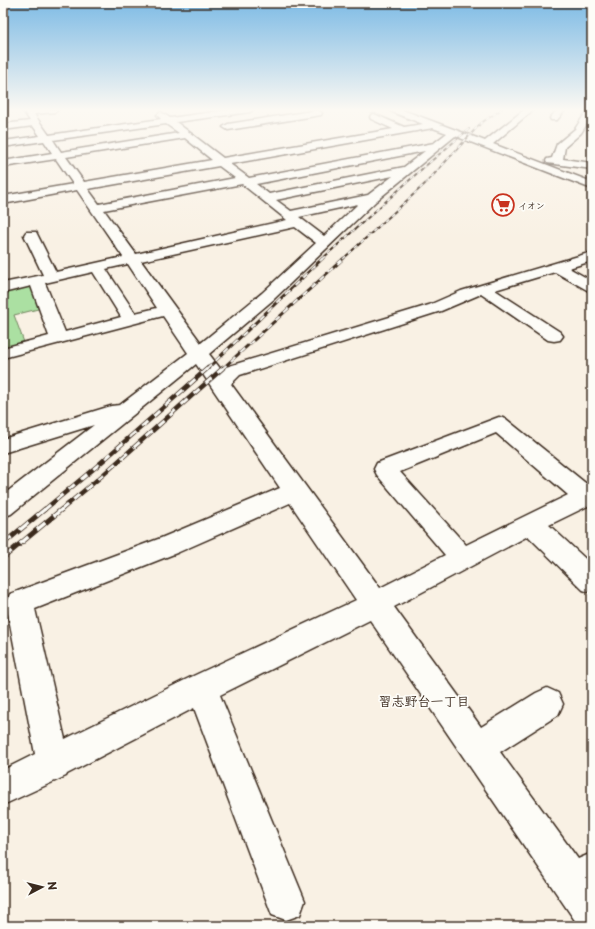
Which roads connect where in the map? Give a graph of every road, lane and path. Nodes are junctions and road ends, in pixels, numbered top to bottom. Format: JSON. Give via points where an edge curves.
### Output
{"nodes":[{"id":1,"x":57,"y":152,"type":"edge"},
{"id":2,"x":75,"y":152,"type":"edge"},
{"id":3,"x":209,"y":152,"type":"edge"},
{"id":4,"x":277,"y":152,"type":"edge"},
{"id":5,"x":403,"y":152,"type":"edge"},
{"id":6,"x":428,"y":152,"type":"edge"},
{"id":7,"x":505,"y":152,"type":"edge"},
{"id":8,"x":559,"y":152,"type":"edge"},
{"id":9,"x":400,"y":153,"type":"joint"},
{"id":10,"x":59,"y":155,"type":"junction"},
{"id":11,"x":557,"y":161,"type":"junction"},
{"id":12,"x":221,"y":162,"type":"junction"},
{"id":13,"x":532,"y":163,"type":"junction"},
{"id":14,"x":3,"y":164,"type":"edge"},
{"id":15,"x":592,"y":166,"type":"edge"},
{"id":16,"x":68,"y":168,"type":"junction"},
{"id":17,"x":408,"y":169,"type":"junction"},
{"id":18,"x":54,"y":171,"type":"dead end"},
{"id":19,"x":246,"y":181,"type":"junction"},
{"id":20,"x":81,"y":186,"type":"junction"},
{"id":21,"x":592,"y":186,"type":"edge"},
{"id":22,"x":267,"y":198,"type":"junction"},
{"id":23,"x":372,"y":198,"type":"junction"},
{"id":24,"x":3,"y":200,"type":"edge"},
{"id":25,"x":96,"y":208,"type":"junction"},
{"id":26,"x":294,"y":219,"type":"junction"},
{"id":27,"x":31,"y":235,"type":"dead end"},
{"id":28,"x":324,"y":243,"type":"junction"},
{"id":29,"x":592,"y":256,"type":"edge"},
{"id":30,"x":132,"y":259,"type":"junction"},
{"id":31,"x":97,"y":267,"type":"junction"},
{"id":32,"x":557,"y":267,"type":"junction"},
{"id":33,"x":43,"y":279,"type":"junction"},
{"id":34,"x":592,"y":287,"type":"edge"},
{"id":35,"x":3,"y":288,"type":"edge"},
{"id":36,"x":483,"y":289,"type":"junction"},
{"id":37,"x":167,"y":310,"type":"junction"},
{"id":38,"x":130,"y":319,"type":"junction"},
{"id":39,"x":554,"y":336,"type":"dead end"},
{"id":40,"x":59,"y":338,"type":"junction"},
{"id":41,"x":3,"y":353,"type":"edge"},
{"id":42,"x":198,"y":354,"type":"junction"},
{"id":43,"x":220,"y":384,"type":"junction"},
{"id":44,"x":131,"y":407,"type":"junction"},
{"id":45,"x":3,"y":446,"type":"edge"},
{"id":46,"x":295,"y":491,"type":"junction"},
{"id":47,"x":589,"y":496,"type":"edge"},
{"id":48,"x":3,"y":508,"type":"edge"},
{"id":49,"x":531,"y":523,"type":"junction"},
{"id":50,"x":462,"y":558,"type":"junction"},
{"id":51,"x":592,"y":582,"type":"edge"},
{"id":52,"x":375,"y":604,"type":"junction"},
{"id":53,"x":202,"y":688,"type":"junction"},
{"id":54,"x":548,"y":704,"type":"dead end"},
{"id":55,"x":477,"y":748,"type":"junction"},
{"id":56,"x":54,"y":764,"type":"junction"},
{"id":57,"x":3,"y":788,"type":"edge"},
{"id":58,"x":586,"y":890,"type":"edge"},
{"id":59,"x":286,"y":901,"type":"dead end"}],
"edges":[{"from":1,"to":10,"type":"street"},
{"from":2,"to":10,"type":"street"},
{"from":3,"to":12,"type":"street"},
{"from":4,"to":12,"type":"street"},
{"from":5,"to":9,"type":"street"},
{"from":6,"to":17,"type":"street"},
{"from":7,"to":13,"type":"street"},
{"from":8,"to":11,"type":"street"},
{"from":9,"to":19,"type":"street"},
{"from":10,"to":14,"type":"street"},
{"from":10,"to":16,"type":"street"},
{"from":11,"to":13,"type":"street"},
{"from":11,"to":15,"type":"street"},
{"from":12,"to":19,"type":"street"},
{"from":12,"to":20,"type":"street"},
{"from":13,"to":21,"type":"street"},
{"from":16,"to":18,"type":"street"},
{"from":16,"to":20,"type":"street"},
{"from":17,"to":22,"type":"street"},
{"from":17,"to":23,"type":"street"},
{"from":19,"to":22,"type":"street"},
{"from":19,"to":25,"type":"street"},
{"from":20,"to":24,"type":"street"},
{"from":20,"to":25,"type":"street"},
{"from":22,"to":26,"type":"street"},
{"from":23,"to":26,"type":"street"},
{"from":23,"to":28,"type":"street"},
{"from":25,"to":30,"type":"street"},
{"from":26,"to":28,"type":"street"},
{"from":26,"to":30,"type":"street"},
{"from":27,"to":33,"type":"street"},
{"from":28,"to":42,"type":"street","via":[[268,296]]},
{"from":29,"to":32,"type":"street"},
{"from":30,"to":31,"type":"street"},
{"from":30,"to":37,"type":"street"},
{"from":31,"to":33,"type":"street"},
{"from":31,"to":38,"type":"street"},
{"from":32,"to":34,"type":"street"},
{"from":32,"to":36,"type":"street"},
{"from":33,"to":35,"type":"street"},
{"from":33,"to":40,"type":"street"},
{"from":36,"to":39,"type":"street"},
{"from":36,"to":43,"type":"street","via":[[435,308],[233,371]]},
{"from":37,"to":38,"type":"street"},
{"from":37,"to":42,"type":"street"},
{"from":38,"to":40,"type":"street"},
{"from":40,"to":41,"type":"street"},
{"from":42,"to":43,"type":"street"},
{"from":42,"to":44,"type":"street"},
{"from":43,"to":46,"type":"street"},
{"from":44,"to":45,"type":"street"},
{"from":44,"to":48,"type":"street"},
{"from":46,"to":52,"type":"street"},
{"from":46,"to":56,"type":"street","via":[[170,545],[20,603]]},
{"from":47,"to":49,"type":"street"},
{"from":47,"to":50,"type":"street","via":[[499,424],[385,470]]},
{"from":49,"to":50,"type":"street"},
{"from":49,"to":51,"type":"street"},
{"from":50,"to":52,"type":"street"},
{"from":52,"to":53,"type":"street"},
{"from":52,"to":55,"type":"street"},
{"from":53,"to":56,"type":"street"},
{"from":53,"to":59,"type":"street"},
{"from":54,"to":55,"type":"street"},
{"from":55,"to":58,"type":"street"},
{"from":56,"to":57,"type":"street"}]}
